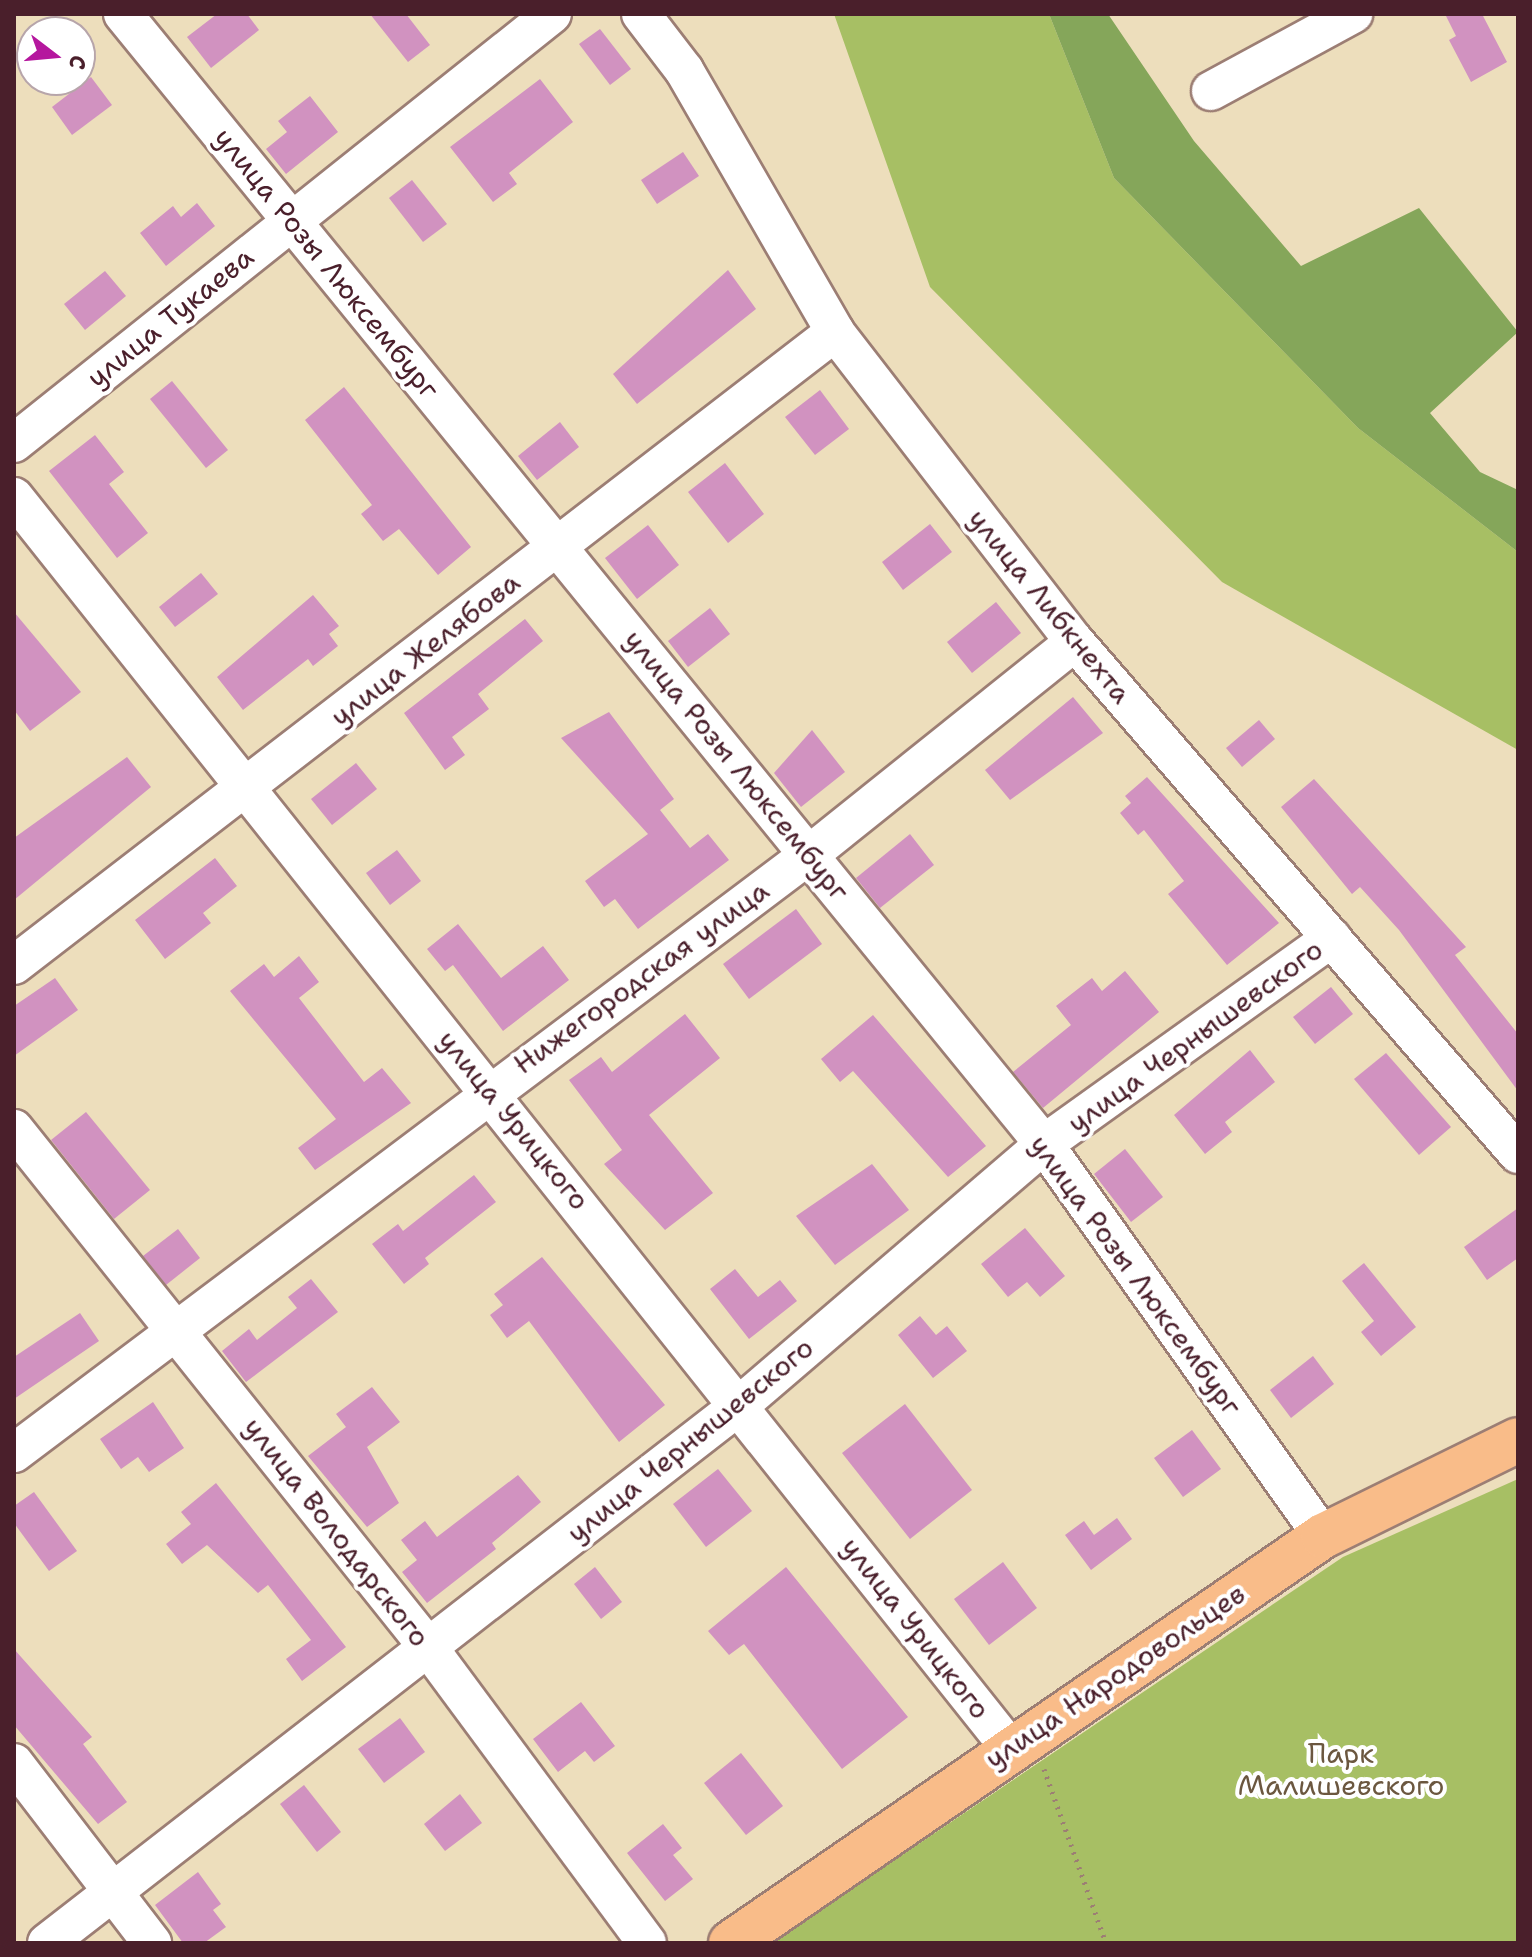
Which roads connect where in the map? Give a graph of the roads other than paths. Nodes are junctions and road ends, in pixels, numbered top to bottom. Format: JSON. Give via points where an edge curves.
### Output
{"nodes":[{"id":1,"x":123,"y":14,"type":"edge"},
{"id":2,"x":552,"y":14,"type":"edge"},
{"id":3,"x":641,"y":14,"type":"edge"},
{"id":4,"x":1353,"y":14,"type":"edge"},
{"id":5,"x":1211,"y":91,"type":"dead end"},
{"id":6,"x":292,"y":219,"type":"junction"},
{"id":7,"x":835,"y":332,"type":"junction"},
{"id":8,"x":14,"y":443,"type":"edge"},
{"id":9,"x":14,"y":497,"type":"edge"},
{"id":10,"x":557,"y":546,"type":"junction"},
{"id":11,"x":1075,"y":642,"type":"junction"},
{"id":12,"x":246,"y":790,"type":"junction"},
{"id":13,"x":810,"y":854,"type":"junction"},
{"id":14,"x":1332,"y":938,"type":"junction"},
{"id":15,"x":14,"y":965,"type":"edge"},
{"id":16,"x":489,"y":1089,"type":"junction"},
{"id":17,"x":14,"y":1129,"type":"edge"},
{"id":18,"x":1044,"y":1144,"type":"junction"},
{"id":19,"x":1518,"y":1154,"type":"edge"},
{"id":20,"x":180,"y":1333,"type":"junction"},
{"id":21,"x":741,"y":1404,"type":"junction"},
{"id":22,"x":1518,"y":1440,"type":"edge"},
{"id":23,"x":14,"y":1453,"type":"edge"},
{"id":24,"x":1323,"y":1536,"type":"junction"},
{"id":25,"x":428,"y":1647,"type":"junction"},
{"id":26,"x":1025,"y":1754,"type":"junction"},
{"id":27,"x":14,"y":1763,"type":"edge"},
{"id":28,"x":114,"y":1894,"type":"junction"},
{"id":29,"x":47,"y":1943,"type":"edge"},
{"id":30,"x":152,"y":1943,"type":"edge"},
{"id":31,"x":647,"y":1943,"type":"edge"},
{"id":32,"x":731,"y":1943,"type":"edge"}],
"edges":[{"from":1,"to":6,"type":"street","name":"улица Розы Люксембург"},
{"from":2,"to":6,"type":"street","name":"улица Тукаева"},
{"from":3,"to":7,"type":"street","name":"улица Либкнехта","via":[[684,70]]},
{"from":4,"to":5,"type":"street"},
{"from":6,"to":8,"type":"street","name":"улица Тукаева"},
{"from":6,"to":10,"type":"street","name":"улица Розы Люксембург"},
{"from":7,"to":10,"type":"street","name":"улица Желябова"},
{"from":7,"to":11,"type":"street","name":"улица Либкнехта"},
{"from":9,"to":12,"type":"street","name":"улица Урицкого"},
{"from":10,"to":12,"type":"street","name":"улица Желябова"},
{"from":10,"to":13,"type":"street","name":"улица Розы Люксембург"},
{"from":11,"to":13,"type":"street","name":"Нижегородская улица"},
{"from":11,"to":14,"type":"street","name":"улица Либкнехта"},
{"from":12,"to":15,"type":"street","name":"улица Желябова"},
{"from":12,"to":16,"type":"street","name":"улица Урицкого"},
{"from":13,"to":16,"type":"street","name":"Нижегородская улица"},
{"from":13,"to":18,"type":"street","name":"улица Розы Люксембург"},
{"from":14,"to":18,"type":"street","name":"улица Чернышевского"},
{"from":14,"to":19,"type":"street","name":"улица Либкнехта"},
{"from":16,"to":20,"type":"street","name":"Нижегородская улица"},
{"from":16,"to":21,"type":"street","name":"улица Урицкого"},
{"from":17,"to":20,"type":"street","name":"улица Володарского"},
{"from":18,"to":21,"type":"street","name":"улица Чернышевского"},
{"from":18,"to":24,"type":"street","name":"улица Розы Люксембург"},
{"from":20,"to":23,"type":"street","name":"Нижегородская улица"},
{"from":20,"to":25,"type":"street","name":"улица Володарского"},
{"from":21,"to":25,"type":"street","name":"улица Чернышевского"},
{"from":21,"to":26,"type":"street","name":"улица Урицкого"},
{"from":22,"to":24,"type":"main road","name":"улица Народовольцев"},
{"from":24,"to":26,"type":"main road","name":"улица Народовольцев"},
{"from":25,"to":28,"type":"street","name":"улица Чернышевского"},
{"from":25,"to":31,"type":"street","name":"улица Володарского"},
{"from":26,"to":32,"type":"main road","name":"улица Народовольцев"},
{"from":27,"to":28,"type":"street"},
{"from":28,"to":29,"type":"street","name":"улица Чернышевского"},
{"from":28,"to":30,"type":"street"}]}
